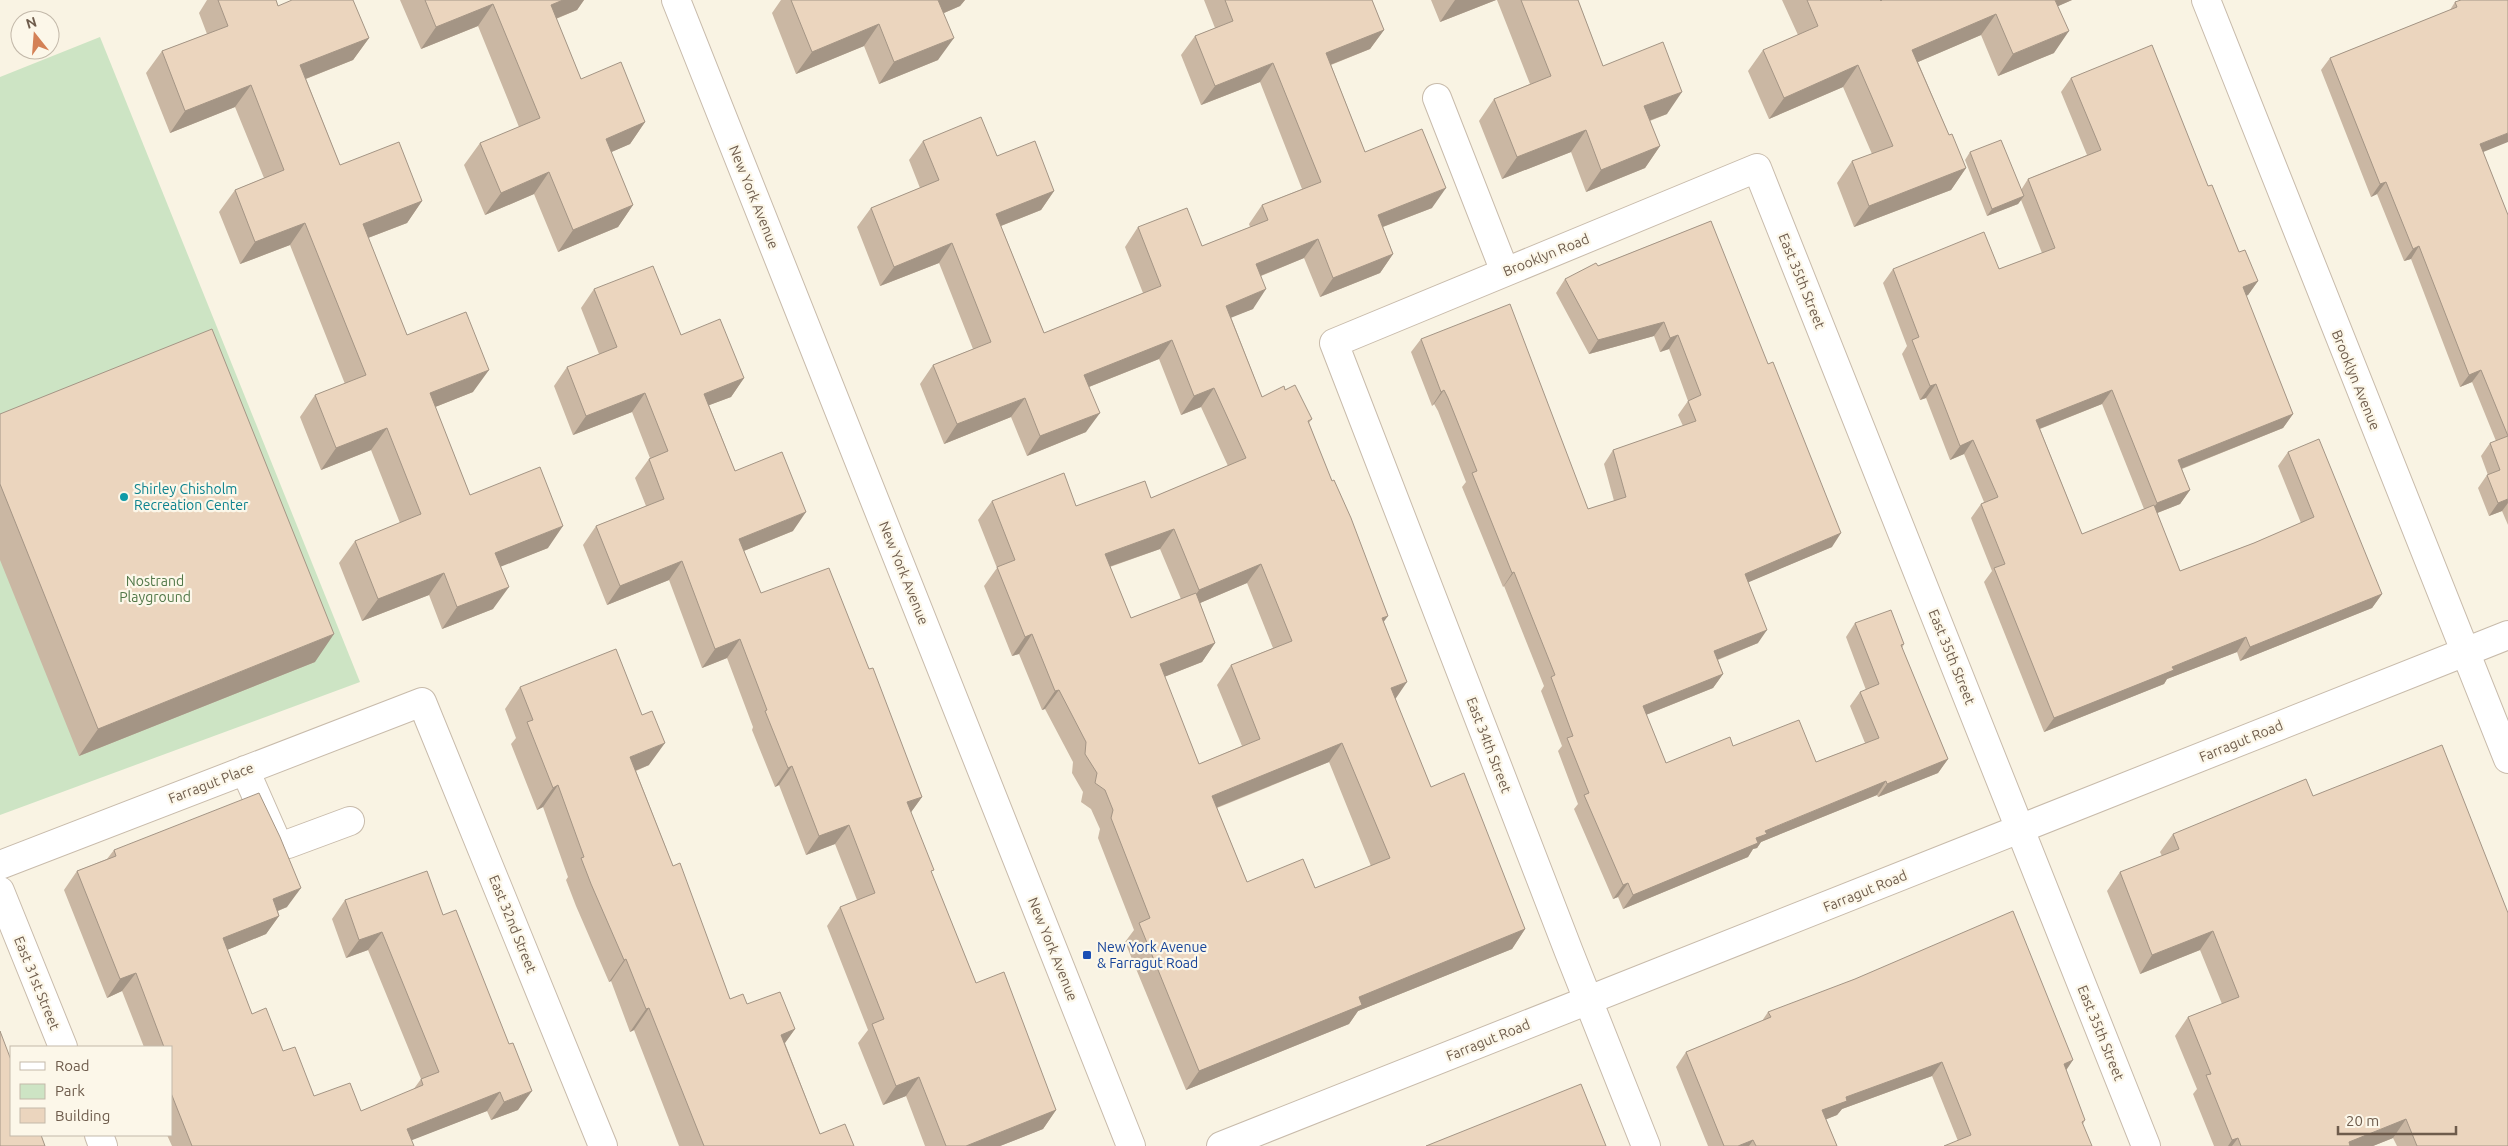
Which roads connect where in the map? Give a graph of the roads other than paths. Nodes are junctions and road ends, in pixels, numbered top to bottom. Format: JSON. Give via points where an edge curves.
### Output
{"nodes":[{"id":1,"x":676,"y":0,"type":"edge"},
{"id":2,"x":2206,"y":0,"type":"edge"},
{"id":3,"x":1438,"y":98,"type":"dead end"},
{"id":4,"x":1757,"y":168,"type":"joint"},
{"id":5,"x":1505,"y":272,"type":"junction"},
{"id":6,"x":1334,"y":343,"type":"joint"},
{"id":7,"x":2508,"y":635,"type":"edge"},
{"id":8,"x":2465,"y":652,"type":"junction"},
{"id":9,"x":422,"y":702,"type":"joint"},
{"id":10,"x":2508,"y":759,"type":"edge"},
{"id":11,"x":244,"y":770,"type":"junction"},
{"id":12,"x":350,"y":822,"type":"dead end"},
{"id":13,"x":2020,"y":828,"type":"junction"},
{"id":14,"x":0,"y":864,"type":"edge"},
{"id":15,"x":0,"y":891,"type":"edge"},
{"id":16,"x":1588,"y":1000,"type":"junction"},
{"id":17,"x":63,"y":1046,"type":"edge"},
{"id":18,"x":603,"y":1146,"type":"edge"},
{"id":19,"x":1131,"y":1146,"type":"edge"},
{"id":20,"x":1221,"y":1146,"type":"edge"},
{"id":21,"x":1646,"y":1146,"type":"edge"},
{"id":22,"x":2146,"y":1146,"type":"edge"}],
"edges":[{"from":1,"to":19,"type":"street","name":"New York Avenue"},
{"from":2,"to":8,"type":"street","name":"Brooklyn Avenue"},
{"from":3,"to":5,"type":"street"},
{"from":4,"to":5,"type":"street","name":"Brooklyn Road"},
{"from":4,"to":13,"type":"street","name":"East 35th Street"},
{"from":5,"to":6,"type":"street","name":"Brooklyn Road"},
{"from":6,"to":16,"type":"street","name":"East 34th Street"},
{"from":7,"to":8,"type":"street","name":"Farragut Road"},
{"from":8,"to":10,"type":"street","name":"Brooklyn Avenue"},
{"from":8,"to":13,"type":"street","name":"Farragut Road"},
{"from":9,"to":11,"type":"street","name":"Farragut Place"},
{"from":9,"to":18,"type":"street","name":"East 32nd Street"},
{"from":11,"to":12,"type":"street","via":[[278,845]]},
{"from":11,"to":14,"type":"street","name":"Farragut Place"},
{"from":13,"to":16,"type":"street","name":"Farragut Road"},
{"from":13,"to":22,"type":"street","name":"East 35th Street"},
{"from":15,"to":17,"type":"street","name":"East 31st Street"},
{"from":16,"to":20,"type":"street","name":"Farragut Road"},
{"from":16,"to":21,"type":"street","name":"East 34th Street"}]}
